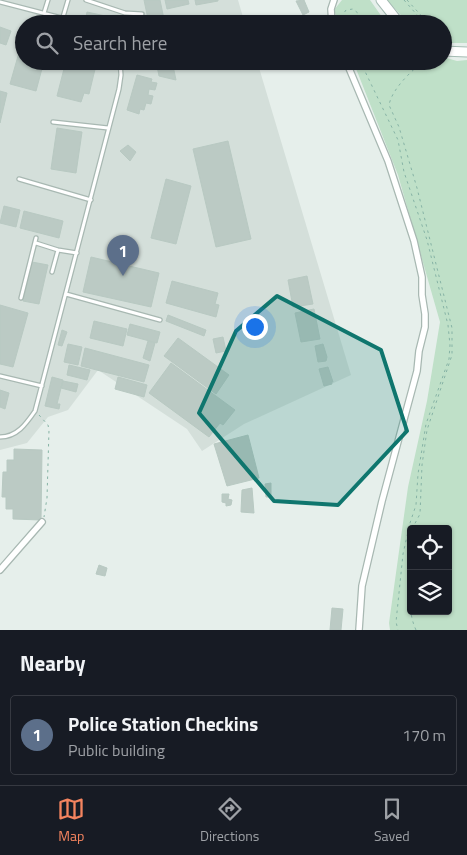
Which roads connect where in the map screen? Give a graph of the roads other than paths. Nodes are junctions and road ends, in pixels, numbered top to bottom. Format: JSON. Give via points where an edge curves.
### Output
{"nodes":[{"id":1,"x":48,"y":0,"type":"edge"},
{"id":2,"x":68,"y":0,"type":"edge"},
{"id":3,"x":86,"y":0,"type":"edge"},
{"id":4,"x":334,"y":0,"type":"edge"},
{"id":5,"x":381,"y":0,"type":"edge"},
{"id":6,"x":0,"y":2,"type":"edge"},
{"id":7,"x":44,"y":13,"type":"junction"},
{"id":8,"x":142,"y":14,"type":"dead end"},
{"id":9,"x":52,"y":15,"type":"edge"},
{"id":10,"x":64,"y":15,"type":"edge"},
{"id":11,"x":331,"y":15,"type":"edge"},
{"id":12,"x":393,"y":15,"type":"edge"},
{"id":13,"x":452,"y":51,"type":"edge"},
{"id":14,"x":467,"y":52,"type":"edge"},
{"id":15,"x":121,"y":70,"type":"edge"},
{"id":16,"x":350,"y":70,"type":"edge"},
{"id":17,"x":53,"y":122,"type":"dead end"},
{"id":18,"x":108,"y":128,"type":"junction"},
{"id":19,"x":19,"y":179,"type":"dead end"},
{"id":20,"x":91,"y":200,"type":"junction"},
{"id":21,"x":36,"y":238,"type":"dead end"},
{"id":22,"x":36,"y":243,"type":"junction"},
{"id":23,"x":58,"y":250,"type":"junction"},
{"id":24,"x":77,"y":253,"type":"junction"},
{"id":25,"x":52,"y":272,"type":"dead end"},
{"id":26,"x":66,"y":294,"type":"junction"},
{"id":27,"x":21,"y":298,"type":"dead end"},
{"id":28,"x":160,"y":320,"type":"dead end"},
{"id":29,"x":0,"y":376,"type":"edge"},
{"id":30,"x":42,"y":386,"type":"junction"},
{"id":31,"x":0,"y":437,"type":"edge"},
{"id":32,"x":42,"y":522,"type":"road end"},
{"id":33,"x":0,"y":570,"type":"edge"},
{"id":34,"x":359,"y":630,"type":"edge"}],
"edges":[{"from":1,"to":7,"type":"lane"},
{"from":2,"to":10,"type":"lane"},
{"from":3,"to":8,"type":"lane","via":[[125,13]]},
{"from":4,"to":11,"type":"street"},
{"from":5,"to":12,"type":"main road"},
{"from":6,"to":7,"type":"lane"},
{"from":7,"to":9,"type":"lane"},
{"from":13,"to":14,"type":"main road"},
{"from":15,"to":18,"type":"lane"},
{"from":16,"to":34,"type":"street","via":[[388,161],[414,241],[425,314],[417,371],[362,586]]},
{"from":17,"to":18,"type":"lane"},
{"from":18,"to":20,"type":"lane"},
{"from":19,"to":20,"type":"lane"},
{"from":20,"to":24,"type":"lane"},
{"from":21,"to":22,"type":"lane"},
{"from":22,"to":23,"type":"lane"},
{"from":22,"to":27,"type":"lane"},
{"from":23,"to":24,"type":"lane"},
{"from":23,"to":25,"type":"lane"},
{"from":24,"to":26,"type":"lane"},
{"from":26,"to":28,"type":"lane"},
{"from":26,"to":30,"type":"lane"},
{"from":29,"to":30,"type":"lane"},
{"from":30,"to":31,"type":"lane","via":[[35,411],[24,426],[17,432]]},
{"from":32,"to":33,"type":"street"}]}
